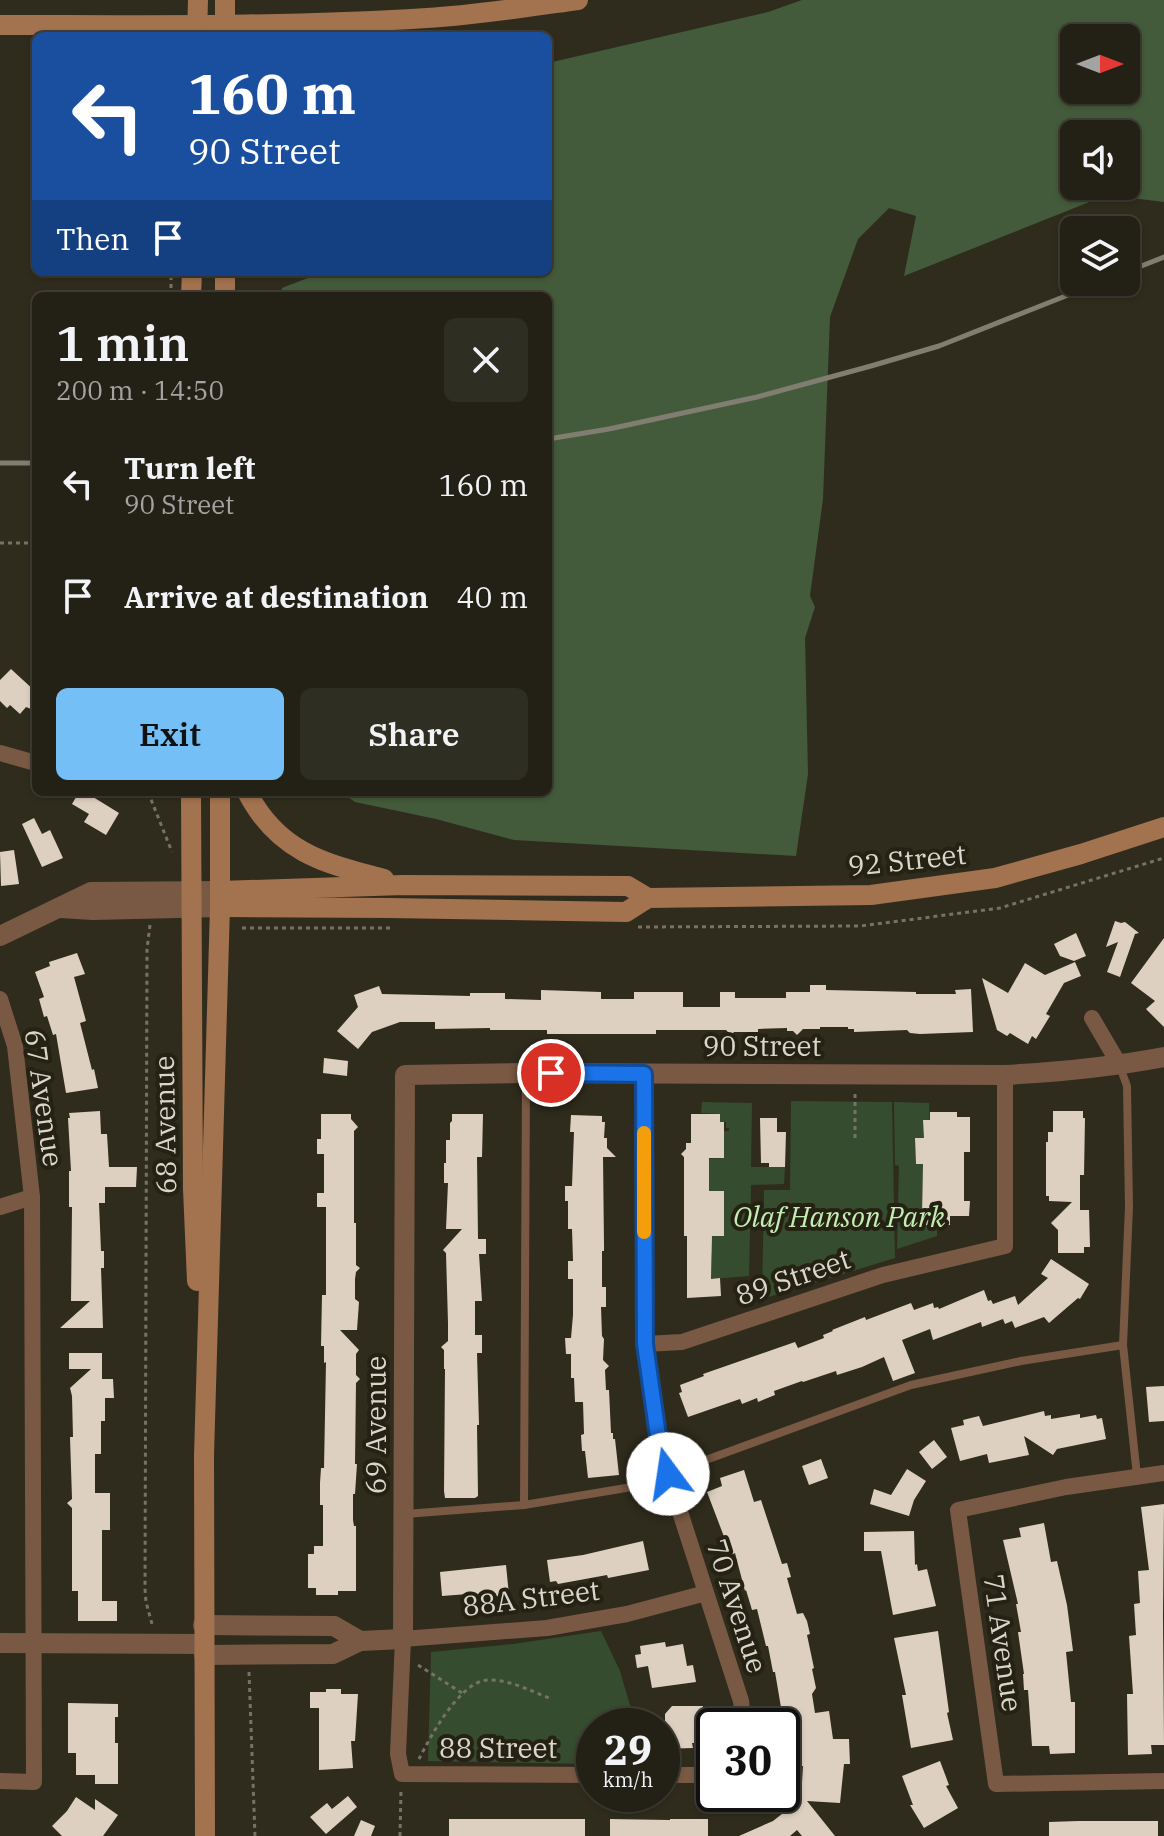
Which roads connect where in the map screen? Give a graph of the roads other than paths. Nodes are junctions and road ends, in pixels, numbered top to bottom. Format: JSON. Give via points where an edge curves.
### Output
{"nodes":[{"id":1,"x":198,"y":0,"type":"edge"},
{"id":2,"x":225,"y":0,"type":"edge"},
{"id":3,"x":578,"y":0,"type":"edge"},
{"id":4,"x":321,"y":22,"type":"junction"},
{"id":5,"x":0,"y":25,"type":"edge"},
{"id":6,"x":117,"y":25,"type":"junction"},
{"id":7,"x":225,"y":30,"type":"edge"},
{"id":8,"x":197,"y":31,"type":"edge"},
{"id":9,"x":134,"y":32,"type":"edge"},
{"id":10,"x":307,"y":32,"type":"edge"},
{"id":11,"x":0,"y":753,"type":"edge"},
{"id":12,"x":32,"y":762,"type":"dead end"},
{"id":13,"x":191,"y":796,"type":"edge"},
{"id":14,"x":220,"y":796,"type":"edge"},
{"id":15,"x":249,"y":796,"type":"edge"},
{"id":16,"x":1164,"y":827,"type":"edge"},
{"id":17,"x":403,"y":885,"type":"junction"},
{"id":18,"x":648,"y":898,"type":"junction"},
{"id":19,"x":220,"y":899,"type":"junction"},
{"id":20,"x":192,"y":900,"type":"junction"},
{"id":21,"x":0,"y":936,"type":"edge"},
{"id":22,"x":0,"y":999,"type":"edge"},
{"id":23,"x":1092,"y":1018,"type":"dead end"},
{"id":24,"x":1164,"y":1057,"type":"edge"},
{"id":25,"x":1119,"y":1064,"type":"junction"},
{"id":26,"x":526,"y":1073,"type":"junction"},
{"id":27,"x":644,"y":1074,"type":"junction"},
{"id":28,"x":405,"y":1075,"type":"joint"},
{"id":29,"x":1005,"y":1075,"type":"junction"},
{"id":30,"x":32,"y":1197,"type":"junction"},
{"id":31,"x":0,"y":1207,"type":"edge"},
{"id":32,"x":645,"y":1344,"type":"junction"},
{"id":33,"x":1123,"y":1345,"type":"junction"},
{"id":34,"x":204,"y":1456,"type":"junction"},
{"id":35,"x":1164,"y":1473,"type":"edge"},
{"id":36,"x":668,"y":1474,"type":"junction"},
{"id":37,"x":1137,"y":1476,"type":"junction"},
{"id":38,"x":524,"y":1505,"type":"junction"},
{"id":39,"x":404,"y":1514,"type":"junction"},
{"id":40,"x":706,"y":1593,"type":"junction"},
{"id":41,"x":403,"y":1639,"type":"junction"},
{"id":42,"x":204,"y":1641,"type":"junction"},
{"id":43,"x":360,"y":1641,"type":"junction"},
{"id":44,"x":0,"y":1643,"type":"edge"},
{"id":45,"x":33,"y":1643,"type":"junction"},
{"id":46,"x":742,"y":1708,"type":"edge"},
{"id":47,"x":402,"y":1774,"type":"joint"},
{"id":48,"x":576,"y":1775,"type":"edge"},
{"id":49,"x":0,"y":1781,"type":"edge"},
{"id":50,"x":1164,"y":1781,"type":"edge"},
{"id":51,"x":205,"y":1836,"type":"edge"}],
"edges":[{"from":1,"to":8,"type":"main road"},
{"from":2,"to":7,"type":"main road"},
{"from":3,"to":4,"type":"main road","via":[[428,18]]},
{"from":4,"to":7,"type":"main road"},
{"from":4,"to":10,"type":"main road"},
{"from":5,"to":6,"type":"main road"},
{"from":6,"to":8,"type":"main road"},
{"from":6,"to":9,"type":"main road"},
{"from":7,"to":8,"type":"main road"},
{"from":11,"to":12,"type":"street"},
{"from":13,"to":20,"type":"main road","name":"68 Avenue"},
{"from":14,"to":19,"type":"main road","name":"68 Avenue"},
{"from":15,"to":17,"type":"main road","via":[[283,839],[308,855]]},
{"from":16,"to":18,"type":"main road","name":"92 Street","via":[[995,878],[871,895]]},
{"from":17,"to":18,"type":"main road","name":"92 Street","via":[[628,886]]},
{"from":17,"to":19,"type":"main road","name":"92 Street"},
{"from":18,"to":19,"type":"main road","name":"92 Street","via":[[626,912]]},
{"from":19,"to":20,"type":"street","name":"92 Street"},
{"from":19,"to":34,"type":"main road","name":"68 Avenue"},
{"from":20,"to":21,"type":"street","via":[[60,908]]},
{"from":20,"to":34,"type":"main road","name":"68 Avenue","via":[[193,1189]]},
{"from":22,"to":30,"type":"street","name":"67 Avenue","via":[[15,1046]]},
{"from":23,"to":25,"type":"street"},
{"from":24,"to":25,"type":"street","name":"90 Street"},
{"from":25,"to":29,"type":"street","name":"90 Street"},
{"from":25,"to":33,"type":"lane","via":[[1127,1086],[1129,1207]]},
{"from":26,"to":27,"type":"street","name":"90 Street"},
{"from":26,"to":28,"type":"street","name":"90 Street"},
{"from":26,"to":38,"type":"lane"},
{"from":27,"to":29,"type":"street","name":"90 Street"},
{"from":27,"to":32,"type":"street","name":"70 Avenue"},
{"from":28,"to":39,"type":"street","name":"69 Avenue"},
{"from":29,"to":32,"type":"street","name":"89 Street","via":[[1005,1246],[883,1275],[682,1342]]},
{"from":30,"to":31,"type":"street"},
{"from":30,"to":45,"type":"street","name":"67 Avenue"},
{"from":32,"to":36,"type":"street","name":"70 Avenue"},
{"from":33,"to":36,"type":"lane","via":[[911,1385]]},
{"from":33,"to":37,"type":"lane"},
{"from":34,"to":42,"type":"main road","name":"68 Avenue"},
{"from":35,"to":37,"type":"street"},
{"from":36,"to":38,"type":"lane","via":[[632,1487]]},
{"from":36,"to":40,"type":"street","name":"70 Avenue"},
{"from":37,"to":50,"type":"street","name":"71 Avenue","via":[[958,1510],[996,1784]]},
{"from":38,"to":39,"type":"lane"},
{"from":39,"to":41,"type":"street","name":"69 Avenue"},
{"from":40,"to":41,"type":"street","name":"88A Street","via":[[547,1628]]},
{"from":40,"to":46,"type":"street","name":"70 Avenue"},
{"from":41,"to":43,"type":"street","name":"88A Street"},
{"from":41,"to":47,"type":"street","name":"69 Avenue","via":[[398,1754]]},
{"from":42,"to":43,"type":"street","name":"88A Street","via":[[333,1654]]},
{"from":42,"to":43,"type":"street","name":"88A Street","via":[[334,1626]]},
{"from":42,"to":45,"type":"street","name":"88A Street"},
{"from":42,"to":51,"type":"main road","name":"68 Avenue"},
{"from":44,"to":45,"type":"street","name":"88A Street"},
{"from":45,"to":49,"type":"street","name":"67 Avenue","via":[[34,1782]]},
{"from":47,"to":48,"type":"street","name":"88 Street"}]}
